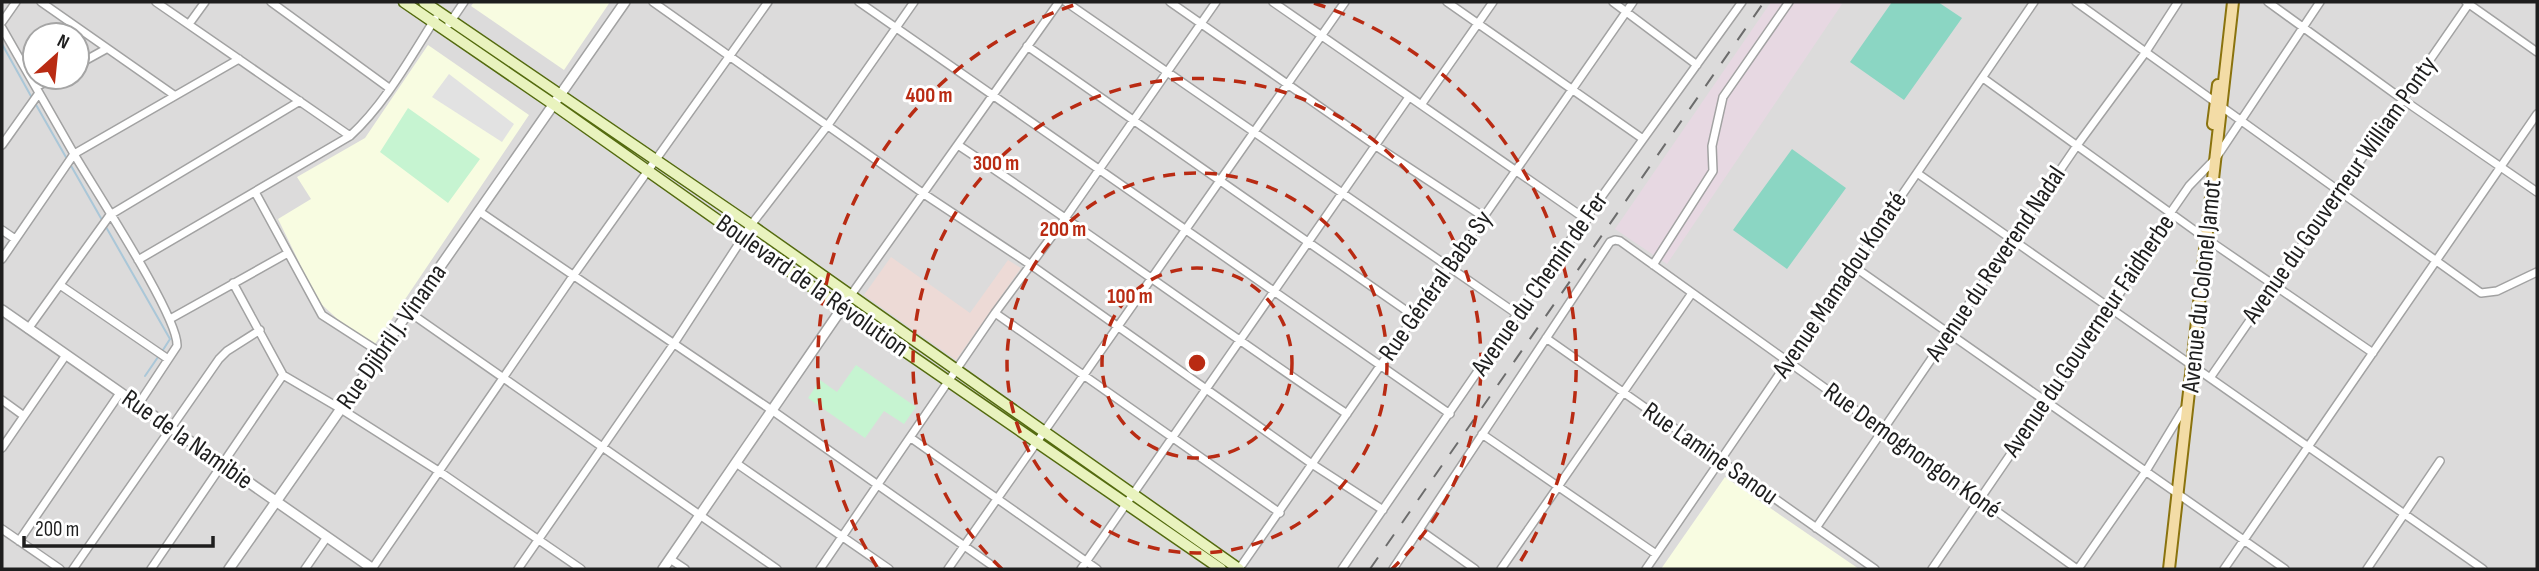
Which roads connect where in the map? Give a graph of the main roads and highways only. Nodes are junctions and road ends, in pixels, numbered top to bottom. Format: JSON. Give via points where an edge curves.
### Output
{"nodes":[{"id":1,"x":404,"y":2,"type":"edge"},
{"id":2,"x":424,"y":2,"type":"edge"},
{"id":3,"x":2227,"y":2,"type":"edge"},
{"id":4,"x":2233,"y":2,"type":"edge"},
{"id":5,"x":448,"y":25,"type":"junction"},
{"id":6,"x":556,"y":99,"type":"junction"},
{"id":7,"x":2219,"y":106,"type":"junction"},
{"id":8,"x":2191,"y":365,"type":"junction"},
{"id":9,"x":2175,"y":492,"type":"junction"},
{"id":10,"x":1221,"y":569,"type":"edge"},
{"id":11,"x":1239,"y":569,"type":"edge"},
{"id":12,"x":2164,"y":569,"type":"edge"},
{"id":13,"x":2169,"y":569,"type":"edge"}],
"edges":[{"from":1,"to":5,"type":"main road","name":"Boulevard de la Révolution","via":[[433,22]]},
{"from":2,"to":5,"type":"main road","name":"Boulevard de la Révolution"},
{"from":3,"to":7,"type":"main road","name":"Avenue du Colonel Jamot"},
{"from":4,"to":7,"type":"main road","name":"Avenue du Colonel Jamot"},
{"from":5,"to":6,"type":"main road","name":"Boulevard de la Révolution"},
{"from":6,"to":10,"type":"main road","name":"Boulevard de la Révolution","via":[[649,172]]},
{"from":6,"to":11,"type":"main road","name":"Boulevard de la Révolution","via":[[751,225]]},
{"from":7,"to":8,"type":"main road","name":"Avenue du Colonel Jamot"},
{"from":8,"to":9,"type":"main road","name":"Avenue du Colonel Jamot"},
{"from":8,"to":9,"type":"main road","name":"Avenue du Colonel Jamot"},
{"from":9,"to":12,"type":"main road","name":"Avenue du Colonel Jamot"},
{"from":9,"to":13,"type":"main road","name":"Avenue du Colonel Jamot"}]}
